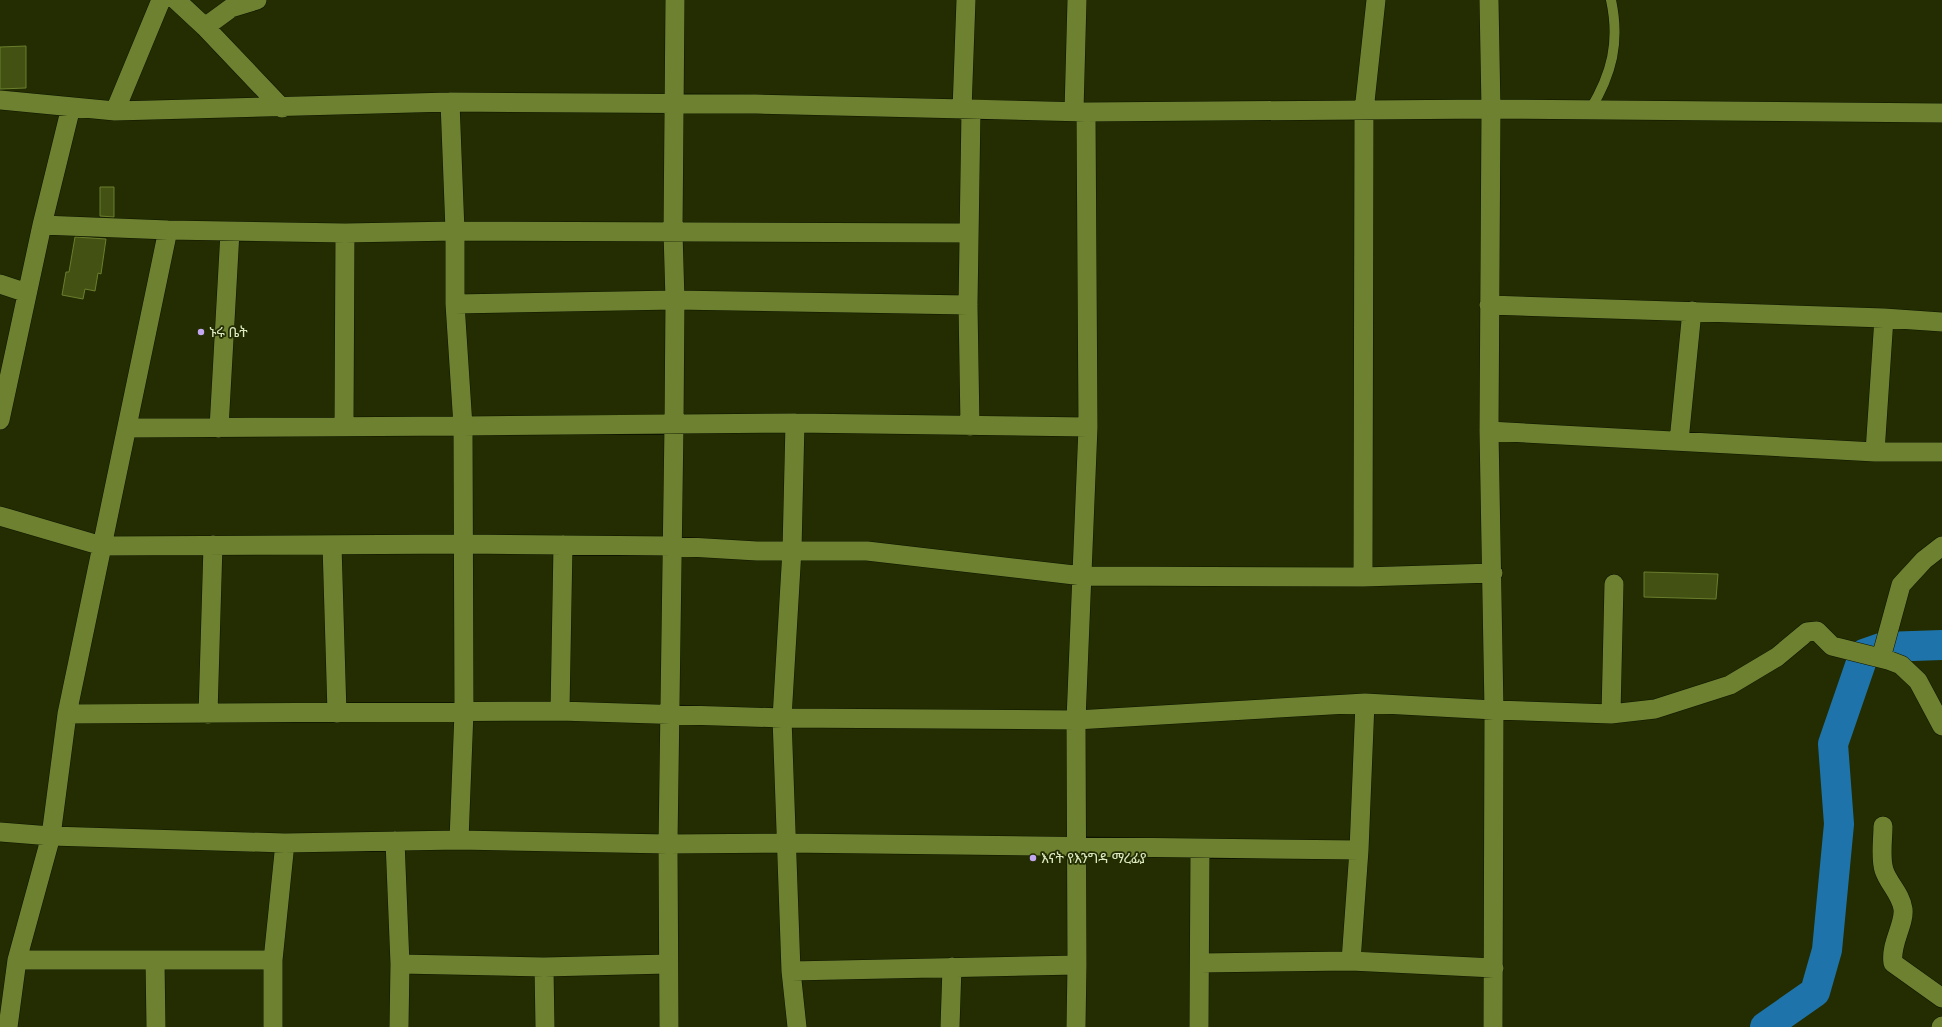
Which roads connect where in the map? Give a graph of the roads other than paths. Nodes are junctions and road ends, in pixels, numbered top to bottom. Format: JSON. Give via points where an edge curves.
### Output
{"nodes":[{"id":1,"x":161,"y":0,"type":"edge"},
{"id":2,"x":176,"y":0,"type":"edge"},
{"id":3,"x":257,"y":0,"type":"edge"},
{"id":4,"x":675,"y":0,"type":"edge"},
{"id":5,"x":966,"y":0,"type":"edge"},
{"id":6,"x":1077,"y":0,"type":"edge"},
{"id":7,"x":1376,"y":0,"type":"edge"},
{"id":8,"x":1489,"y":0,"type":"edge"},
{"id":9,"x":1611,"y":0,"type":"edge"},
{"id":10,"x":205,"y":27,"type":"junction"},
{"id":11,"x":0,"y":100,"type":"edge"},
{"id":12,"x":450,"y":102,"type":"junction"},
{"id":13,"x":675,"y":103,"type":"junction"},
{"id":14,"x":71,"y":107,"type":"junction"},
{"id":15,"x":282,"y":108,"type":"junction"},
{"id":16,"x":1491,"y":109,"type":"junction"},
{"id":17,"x":967,"y":110,"type":"junction"},
{"id":18,"x":1590,"y":110,"type":"junction"},
{"id":19,"x":115,"y":111,"type":"junction"},
{"id":20,"x":1080,"y":111,"type":"junction"},
{"id":21,"x":1364,"y":112,"type":"junction"},
{"id":22,"x":1942,"y":113,"type":"edge"},
{"id":23,"x":42,"y":225,"type":"junction"},
{"id":24,"x":168,"y":230,"type":"junction"},
{"id":25,"x":455,"y":231,"type":"junction"},
{"id":26,"x":230,"y":232,"type":"junction"},
{"id":27,"x":673,"y":232,"type":"junction"},
{"id":28,"x":345,"y":233,"type":"junction"},
{"id":29,"x":969,"y":233,"type":"junction"},
{"id":30,"x":0,"y":284,"type":"edge"},
{"id":31,"x":27,"y":293,"type":"junction"},
{"id":32,"x":675,"y":300,"type":"junction"},
{"id":33,"x":455,"y":304,"type":"junction"},
{"id":34,"x":968,"y":305,"type":"junction"},
{"id":35,"x":1489,"y":305,"type":"junction"},
{"id":36,"x":1692,"y":311,"type":"junction"},
{"id":37,"x":1884,"y":318,"type":"junction"},
{"id":38,"x":1942,"y":322,"type":"edge"},
{"id":39,"x":0,"y":420,"type":"edge"},
{"id":40,"x":795,"y":423,"type":"junction"},
{"id":41,"x":674,"y":425,"type":"junction"},
{"id":42,"x":344,"y":426,"type":"junction"},
{"id":43,"x":464,"y":426,"type":"junction"},
{"id":44,"x":970,"y":426,"type":"junction"},
{"id":45,"x":1088,"y":427,"type":"junction"},
{"id":46,"x":127,"y":428,"type":"junction"},
{"id":47,"x":219,"y":428,"type":"junction"},
{"id":48,"x":1489,"y":431,"type":"junction"},
{"id":49,"x":1679,"y":441,"type":"junction"},
{"id":50,"x":1875,"y":452,"type":"junction"},
{"id":51,"x":1942,"y":452,"type":"edge"},
{"id":52,"x":0,"y":516,"type":"edge"},
{"id":53,"x":465,"y":544,"type":"junction"},
{"id":54,"x":213,"y":545,"type":"junction"},
{"id":55,"x":332,"y":545,"type":"junction"},
{"id":56,"x":563,"y":545,"type":"junction"},
{"id":57,"x":102,"y":546,"type":"junction"},
{"id":58,"x":672,"y":546,"type":"junction"},
{"id":59,"x":1942,"y":546,"type":"edge"},
{"id":60,"x":792,"y":550,"type":"junction"},
{"id":61,"x":1493,"y":573,"type":"junction"},
{"id":62,"x":1083,"y":576,"type":"junction"},
{"id":63,"x":1363,"y":577,"type":"junction"},
{"id":64,"x":1614,"y":584,"type":"dead end"},
{"id":65,"x":1881,"y":658,"type":"junction"},
{"id":66,"x":1365,"y":703,"type":"junction"},
{"id":67,"x":1494,"y":710,"type":"junction"},
{"id":68,"x":560,"y":711,"type":"junction"},
{"id":69,"x":464,"y":712,"type":"junction"},
{"id":70,"x":337,"y":713,"type":"junction"},
{"id":71,"x":67,"y":714,"type":"junction"},
{"id":72,"x":208,"y":714,"type":"junction"},
{"id":73,"x":1611,"y":714,"type":"junction"},
{"id":74,"x":670,"y":715,"type":"junction"},
{"id":75,"x":782,"y":718,"type":"junction"},
{"id":76,"x":1076,"y":720,"type":"junction"},
{"id":77,"x":1942,"y":726,"type":"edge"},
{"id":78,"x":1883,"y":826,"type":"dead end"},
{"id":79,"x":0,"y":832,"type":"edge"},
{"id":80,"x":51,"y":836,"type":"junction"},
{"id":81,"x":459,"y":840,"type":"junction"},
{"id":82,"x":395,"y":841,"type":"junction"},
{"id":83,"x":786,"y":843,"type":"junction"},
{"id":84,"x":285,"y":844,"type":"junction"},
{"id":85,"x":668,"y":844,"type":"junction"},
{"id":86,"x":1076,"y":846,"type":"junction"},
{"id":87,"x":1200,"y":849,"type":"junction"},
{"id":88,"x":1359,"y":850,"type":"junction"},
{"id":89,"x":17,"y":960,"type":"junction"},
{"id":90,"x":272,"y":960,"type":"junction"},
{"id":91,"x":155,"y":961,"type":"junction"},
{"id":92,"x":1351,"y":962,"type":"junction"},
{"id":93,"x":400,"y":964,"type":"junction"},
{"id":94,"x":668,"y":964,"type":"junction"},
{"id":95,"x":1200,"y":964,"type":"junction"},
{"id":96,"x":1077,"y":965,"type":"junction"},
{"id":97,"x":544,"y":967,"type":"junction"},
{"id":98,"x":952,"y":967,"type":"junction"},
{"id":99,"x":1494,"y":968,"type":"junction"},
{"id":100,"x":791,"y":971,"type":"junction"},
{"id":101,"x":1942,"y":998,"type":"edge"},
{"id":102,"x":8,"y":1027,"type":"edge"},
{"id":103,"x":156,"y":1027,"type":"edge"},
{"id":104,"x":273,"y":1027,"type":"edge"},
{"id":105,"x":399,"y":1027,"type":"edge"},
{"id":106,"x":545,"y":1027,"type":"edge"},
{"id":107,"x":669,"y":1027,"type":"edge"},
{"id":108,"x":797,"y":1027,"type":"edge"},
{"id":109,"x":950,"y":1027,"type":"edge"},
{"id":110,"x":1076,"y":1027,"type":"edge"},
{"id":111,"x":1199,"y":1027,"type":"edge"},
{"id":112,"x":1493,"y":1027,"type":"edge"}],
"edges":[{"from":1,"to":19,"type":"street"},
{"from":2,"to":10,"type":"street"},
{"from":3,"to":10,"type":"street","via":[[231,8]]},
{"from":4,"to":13,"type":"street"},
{"from":5,"to":17,"type":"street"},
{"from":6,"to":20,"type":"street"},
{"from":7,"to":21,"type":"street"},
{"from":8,"to":16,"type":"street"},
{"from":9,"to":18,"type":"lane","via":[[1615,45],[1608,75]]},
{"from":10,"to":15,"type":"street"},
{"from":11,"to":14,"type":"street"},
{"from":12,"to":13,"type":"street"},
{"from":12,"to":15,"type":"street"},
{"from":12,"to":25,"type":"street"},
{"from":13,"to":17,"type":"street"},
{"from":13,"to":27,"type":"street"},
{"from":14,"to":19,"type":"street"},
{"from":14,"to":23,"type":"street"},
{"from":15,"to":19,"type":"street"},
{"from":16,"to":18,"type":"street"},
{"from":16,"to":21,"type":"street"},
{"from":16,"to":35,"type":"street"},
{"from":17,"to":20,"type":"street"},
{"from":17,"to":29,"type":"street"},
{"from":18,"to":22,"type":"street"},
{"from":20,"to":21,"type":"street"},
{"from":20,"to":45,"type":"street"},
{"from":21,"to":63,"type":"street"},
{"from":23,"to":24,"type":"street"},
{"from":23,"to":31,"type":"street"},
{"from":24,"to":26,"type":"street"},
{"from":24,"to":46,"type":"street"},
{"from":25,"to":27,"type":"street"},
{"from":25,"to":28,"type":"street"},
{"from":25,"to":33,"type":"street"},
{"from":26,"to":28,"type":"street"},
{"from":26,"to":47,"type":"street"},
{"from":27,"to":29,"type":"street"},
{"from":27,"to":32,"type":"street"},
{"from":28,"to":42,"type":"street"},
{"from":29,"to":34,"type":"street"},
{"from":30,"to":31,"type":"street"},
{"from":31,"to":39,"type":"street"},
{"from":32,"to":33,"type":"street"},
{"from":32,"to":34,"type":"street"},
{"from":32,"to":41,"type":"street"},
{"from":33,"to":43,"type":"street"},
{"from":34,"to":44,"type":"street"},
{"from":35,"to":36,"type":"street"},
{"from":35,"to":48,"type":"street"},
{"from":36,"to":37,"type":"street"},
{"from":36,"to":49,"type":"street"},
{"from":37,"to":38,"type":"street"},
{"from":37,"to":50,"type":"street"},
{"from":40,"to":41,"type":"street"},
{"from":40,"to":44,"type":"street"},
{"from":40,"to":60,"type":"street"},
{"from":41,"to":43,"type":"street"},
{"from":41,"to":58,"type":"street"},
{"from":42,"to":43,"type":"street"},
{"from":42,"to":47,"type":"street"},
{"from":43,"to":53,"type":"street"},
{"from":44,"to":45,"type":"street"},
{"from":45,"to":62,"type":"street"},
{"from":46,"to":47,"type":"street"},
{"from":46,"to":57,"type":"street"},
{"from":48,"to":49,"type":"street"},
{"from":48,"to":61,"type":"street"},
{"from":49,"to":50,"type":"street"},
{"from":50,"to":51,"type":"street"},
{"from":52,"to":57,"type":"street"},
{"from":53,"to":55,"type":"street"},
{"from":53,"to":56,"type":"street"},
{"from":53,"to":69,"type":"street"},
{"from":54,"to":55,"type":"street"},
{"from":54,"to":57,"type":"street"},
{"from":54,"to":72,"type":"street"},
{"from":55,"to":70,"type":"street"},
{"from":56,"to":58,"type":"street"},
{"from":56,"to":68,"type":"street"},
{"from":57,"to":71,"type":"street"},
{"from":58,"to":60,"type":"street","via":[[756,551]]},
{"from":58,"to":74,"type":"street"},
{"from":59,"to":65,"type":"street","via":[[1924,560],[1901,585]]},
{"from":60,"to":62,"type":"street","via":[[867,551]]},
{"from":60,"to":75,"type":"street"},
{"from":61,"to":63,"type":"street"},
{"from":61,"to":67,"type":"street"},
{"from":62,"to":63,"type":"street"},
{"from":62,"to":76,"type":"street"},
{"from":64,"to":73,"type":"street"},
{"from":65,"to":73,"type":"street","via":[[1832,646],[1817,631],[1808,632],[1777,657],[1730,685],[1655,709]]},
{"from":65,"to":77,"type":"street","via":[[1901,665],[1918,681]]},
{"from":66,"to":67,"type":"street"},
{"from":66,"to":76,"type":"street"},
{"from":66,"to":88,"type":"street"},
{"from":67,"to":73,"type":"street"},
{"from":67,"to":99,"type":"street"},
{"from":68,"to":69,"type":"street"},
{"from":68,"to":74,"type":"street"},
{"from":69,"to":70,"type":"street"},
{"from":69,"to":81,"type":"street"},
{"from":70,"to":72,"type":"street"},
{"from":71,"to":72,"type":"street"},
{"from":71,"to":80,"type":"street"},
{"from":74,"to":75,"type":"street"},
{"from":74,"to":85,"type":"street"},
{"from":75,"to":76,"type":"street"},
{"from":75,"to":83,"type":"street"},
{"from":76,"to":86,"type":"street"},
{"from":78,"to":101,"type":"street","via":[[1882,862],[1903,910],[1892,954],[1893,963]]},
{"from":79,"to":80,"type":"street"},
{"from":80,"to":84,"type":"street"},
{"from":80,"to":89,"type":"street"},
{"from":81,"to":82,"type":"street"},
{"from":81,"to":85,"type":"street"},
{"from":82,"to":84,"type":"street"},
{"from":82,"to":93,"type":"street"},
{"from":83,"to":85,"type":"street"},
{"from":83,"to":86,"type":"street"},
{"from":83,"to":100,"type":"street"},
{"from":84,"to":90,"type":"street"},
{"from":85,"to":94,"type":"street"},
{"from":86,"to":87,"type":"street"},
{"from":86,"to":96,"type":"street"},
{"from":87,"to":88,"type":"street"},
{"from":87,"to":95,"type":"street"},
{"from":88,"to":92,"type":"street"},
{"from":89,"to":91,"type":"street"},
{"from":89,"to":102,"type":"street"},
{"from":90,"to":91,"type":"street"},
{"from":90,"to":104,"type":"street"},
{"from":91,"to":103,"type":"street"},
{"from":92,"to":95,"type":"street"},
{"from":92,"to":99,"type":"street"},
{"from":93,"to":97,"type":"street"},
{"from":93,"to":105,"type":"street"},
{"from":94,"to":97,"type":"street"},
{"from":94,"to":107,"type":"street"},
{"from":95,"to":111,"type":"street"},
{"from":96,"to":98,"type":"street"},
{"from":96,"to":110,"type":"street"},
{"from":97,"to":106,"type":"street"},
{"from":98,"to":100,"type":"street"},
{"from":98,"to":109,"type":"street"},
{"from":99,"to":112,"type":"street"},
{"from":100,"to":108,"type":"street"}]}
